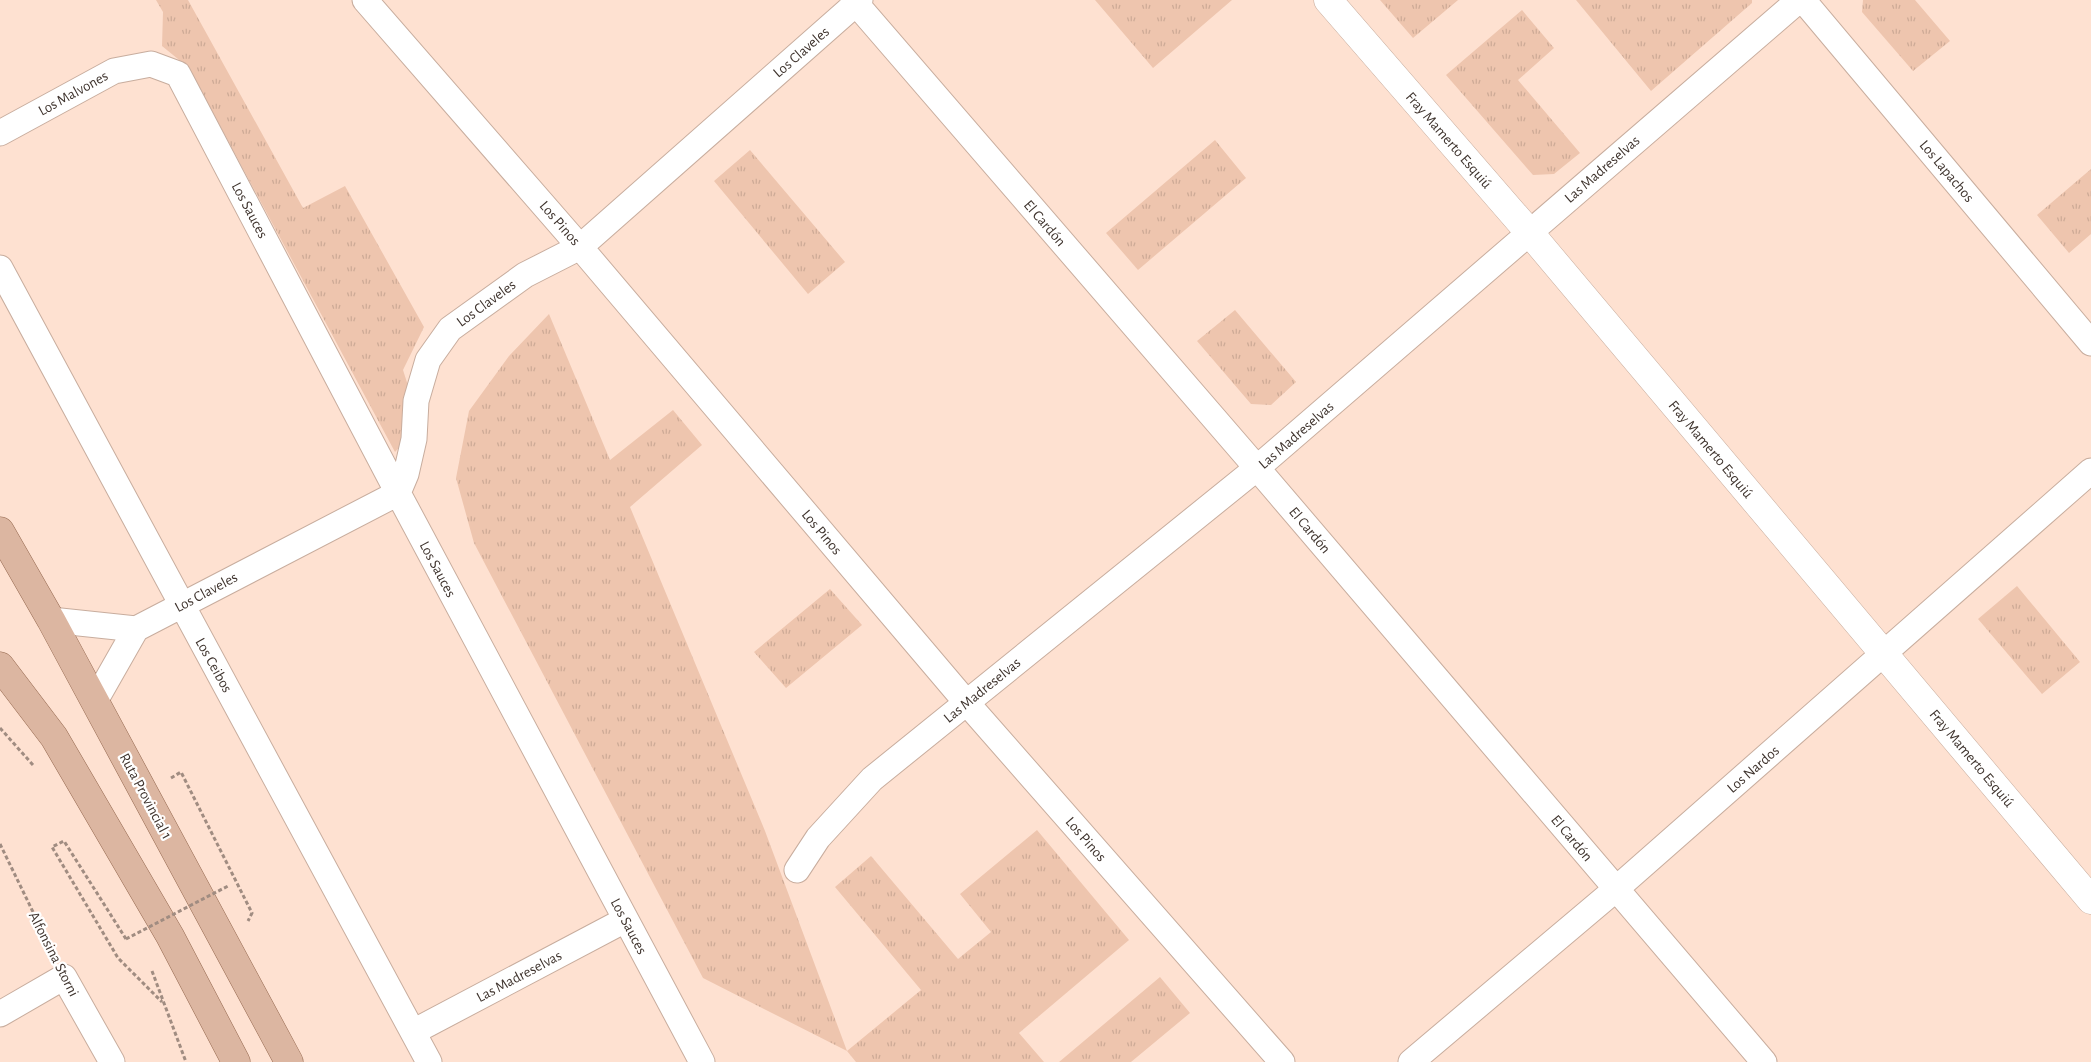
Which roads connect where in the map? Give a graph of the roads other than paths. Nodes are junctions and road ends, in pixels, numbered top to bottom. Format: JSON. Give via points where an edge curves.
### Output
{"nodes":[{"id":1,"x":365,"y":0,"type":"edge"},
{"id":2,"x":1328,"y":0,"type":"edge"},
{"id":3,"x":1799,"y":0,"type":"edge"},
{"id":4,"x":1803,"y":0,"type":"edge"},
{"id":5,"x":856,"y":1,"type":"edge"},
{"id":6,"x":178,"y":74,"type":"joint"},
{"id":7,"x":0,"y":133,"type":"edge"},
{"id":8,"x":1529,"y":232,"type":"junction"},
{"id":9,"x":580,"y":247,"type":"junction"},
{"id":10,"x":0,"y":268,"type":"edge"},
{"id":11,"x":2091,"y":343,"type":"edge"},
{"id":12,"x":1257,"y":468,"type":"junction"},
{"id":13,"x":2091,"y":471,"type":"edge"},
{"id":14,"x":398,"y":493,"type":"junction"},
{"id":15,"x":0,"y":530,"type":"edge"},
{"id":16,"x":181,"y":605,"type":"junction"},
{"id":17,"x":51,"y":620,"type":"junction"},
{"id":18,"x":136,"y":629,"type":"junction"},
{"id":19,"x":1884,"y":654,"type":"junction"},
{"id":20,"x":0,"y":666,"type":"edge"},
{"id":21,"x":95,"y":701,"type":"junction"},
{"id":22,"x":966,"y":702,"type":"junction"},
{"id":23,"x":797,"y":870,"type":"dead end"},
{"id":24,"x":1616,"y":889,"type":"junction"},
{"id":25,"x":2091,"y":900,"type":"edge"},
{"id":26,"x":625,"y":920,"type":"junction"},
{"id":27,"x":0,"y":1014,"type":"edge"},
{"id":28,"x":413,"y":1032,"type":"junction"},
{"id":29,"x":112,"y":1062,"type":"edge"},
{"id":30,"x":236,"y":1062,"type":"edge"},
{"id":31,"x":289,"y":1062,"type":"edge"},
{"id":32,"x":429,"y":1062,"type":"edge"},
{"id":33,"x":702,"y":1062,"type":"edge"},
{"id":34,"x":1282,"y":1062,"type":"edge"},
{"id":35,"x":1411,"y":1062,"type":"edge"},
{"id":36,"x":1764,"y":1062,"type":"edge"}],
"edges":[{"from":1,"to":9,"type":"street","name":"Los Pinos"},
{"from":2,"to":8,"type":"street","name":"Fray Mamerto Esquiú"},
{"from":3,"to":8,"type":"street","name":"Las Madreselvas"},
{"from":4,"to":11,"type":"street","name":"Los Lapachos"},
{"from":5,"to":9,"type":"street","name":"Los Claveles"},
{"from":5,"to":12,"type":"street","name":"El Cardón"},
{"from":6,"to":7,"type":"street","name":"Los Malvones","via":[[151,64],[114,71]]},
{"from":6,"to":14,"type":"street","name":"Los Sauces"},
{"from":8,"to":12,"type":"street","name":"Las Madreselvas"},
{"from":8,"to":19,"type":"street","name":"Fray Mamerto Esquiú"},
{"from":9,"to":14,"type":"street","name":"Los Claveles","via":[[525,275],[450,330],[428,360],[416,401],[414,438],[406,474]]},
{"from":9,"to":22,"type":"street","name":"Los Pinos"},
{"from":10,"to":16,"type":"street","name":"Los Ceibos"},
{"from":12,"to":22,"type":"street","name":"Las Madreselvas"},
{"from":12,"to":24,"type":"street","name":"El Cardón"},
{"from":13,"to":19,"type":"street","name":"Los Nardos"},
{"from":14,"to":16,"type":"street","name":"Los Claveles"},
{"from":14,"to":26,"type":"street","name":"Los Sauces"},
{"from":15,"to":17,"type":"main road","name":"Ruta Provincial 1"},
{"from":16,"to":18,"type":"street","name":"Los Claveles"},
{"from":16,"to":28,"type":"street","name":"Los Ceibos"},
{"from":17,"to":18,"type":"street"},
{"from":17,"to":21,"type":"main road","name":"Ruta Provincial 1"},
{"from":18,"to":21,"type":"street"},
{"from":19,"to":24,"type":"street","name":"Los Nardos"},
{"from":19,"to":25,"type":"street","name":"Fray Mamerto Esquiú"},
{"from":20,"to":30,"type":"main road","via":[[54,737],[170,936]]},
{"from":21,"to":31,"type":"main road","name":"Ruta Provincial 1"},
{"from":22,"to":23,"type":"street","name":"Las Madreselvas","via":[[872,779],[818,838]]},
{"from":22,"to":34,"type":"street","name":"Los Pinos"},
{"from":24,"to":35,"type":"street","name":"Los Nardos"},
{"from":24,"to":36,"type":"street","name":"El Cardón"},
{"from":26,"to":28,"type":"street","name":"Las Madreselvas"},
{"from":26,"to":33,"type":"street","name":"Los Sauces"},
{"from":27,"to":29,"type":"street","name":"Alfonsina Storni","via":[[64,977]]},
{"from":28,"to":32,"type":"street","name":"Los Ceibos"}]}
